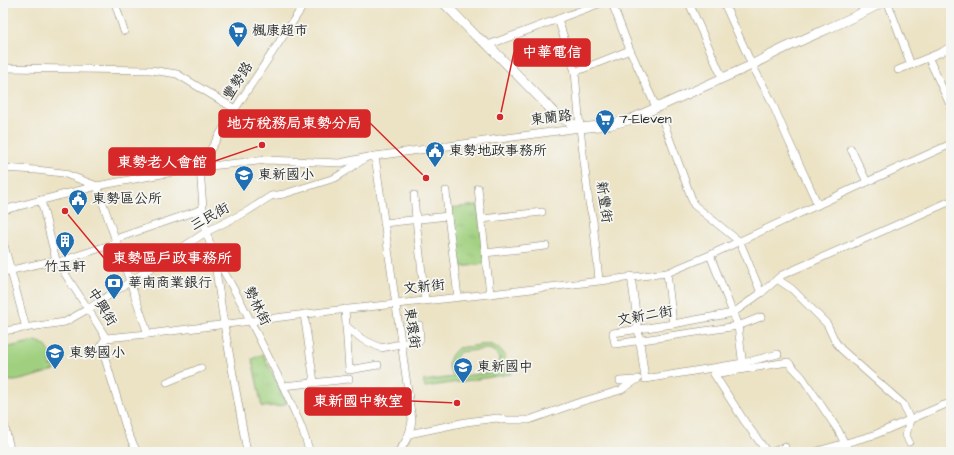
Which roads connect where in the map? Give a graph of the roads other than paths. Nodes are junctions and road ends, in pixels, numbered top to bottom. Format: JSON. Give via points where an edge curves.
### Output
{"nodes":[{"id":1,"x":115,"y":3,"type":"edge"},
{"id":2,"x":305,"y":3,"type":"edge"},
{"id":3,"x":444,"y":3,"type":"edge"},
{"id":4,"x":601,"y":3,"type":"edge"},
{"id":5,"x":612,"y":3,"type":"edge"},
{"id":6,"x":689,"y":3,"type":"edge"},
{"id":7,"x":724,"y":3,"type":"edge"},
{"id":8,"x":881,"y":3,"type":"edge"},
{"id":9,"x":888,"y":3,"type":"edge"},
{"id":10,"x":558,"y":19,"type":"junction"},
{"id":11,"x":124,"y":31,"type":"dead end"},
{"id":12,"x":488,"y":45,"type":"junction"},
{"id":13,"x":951,"y":46,"type":"edge"},
{"id":14,"x":630,"y":50,"type":"junction"},
{"id":15,"x":929,"y":59,"type":"junction"},
{"id":16,"x":752,"y":65,"type":"junction"},
{"id":17,"x":911,"y":65,"type":"junction"},
{"id":18,"x":3,"y":68,"type":"edge"},
{"id":19,"x":898,"y":70,"type":"dead end"},
{"id":20,"x":575,"y":72,"type":"junction"},
{"id":21,"x":722,"y":77,"type":"junction"},
{"id":22,"x":656,"y":107,"type":"junction"},
{"id":23,"x":951,"y":107,"type":"edge"},
{"id":24,"x":235,"y":109,"type":"junction"},
{"id":25,"x":663,"y":121,"type":"dead end"},
{"id":26,"x":580,"y":128,"type":"junction"},
{"id":27,"x":951,"y":144,"type":"edge"},
{"id":28,"x":851,"y":149,"type":"dead end"},
{"id":29,"x":371,"y":156,"type":"junction"},
{"id":30,"x":200,"y":167,"type":"junction"},
{"id":31,"x":3,"y":168,"type":"edge"},
{"id":32,"x":868,"y":182,"type":"junction"},
{"id":33,"x":97,"y":186,"type":"junction"},
{"id":34,"x":478,"y":188,"type":"dead end"},
{"id":35,"x":446,"y":191,"type":"dead end"},
{"id":36,"x":414,"y":194,"type":"dead end"},
{"id":37,"x":41,"y":200,"type":"junction"},
{"id":38,"x":951,"y":201,"type":"edge"},
{"id":39,"x":818,"y":206,"type":"junction"},
{"id":40,"x":203,"y":209,"type":"junction"},
{"id":41,"x":3,"y":210,"type":"edge"},
{"id":42,"x":542,"y":212,"type":"dead end"},
{"id":43,"x":448,"y":216,"type":"junction"},
{"id":44,"x":416,"y":219,"type":"junction"},
{"id":45,"x":482,"y":219,"type":"junction"},
{"id":46,"x":384,"y":223,"type":"junction"},
{"id":47,"x":206,"y":232,"type":"junction"},
{"id":48,"x":3,"y":241,"type":"edge"},
{"id":49,"x":115,"y":241,"type":"junction"},
{"id":50,"x":740,"y":242,"type":"junction"},
{"id":51,"x":546,"y":246,"type":"dead end"},
{"id":52,"x":213,"y":252,"type":"junction"},
{"id":53,"x":485,"y":254,"type":"junction"},
{"id":54,"x":710,"y":255,"type":"junction"},
{"id":55,"x":57,"y":262,"type":"junction"},
{"id":56,"x":11,"y":271,"type":"junction"},
{"id":57,"x":3,"y":272,"type":"edge"},
{"id":58,"x":667,"y":272,"type":"junction"},
{"id":59,"x":631,"y":276,"type":"junction"},
{"id":60,"x":777,"y":279,"type":"junction"},
{"id":61,"x":599,"y":280,"type":"junction"},
{"id":62,"x":129,"y":282,"type":"junction"},
{"id":63,"x":761,"y":293,"type":"junction"},
{"id":64,"x":490,"y":294,"type":"junction"},
{"id":65,"x":458,"y":297,"type":"junction"},
{"id":66,"x":425,"y":300,"type":"junction"},
{"id":67,"x":395,"y":303,"type":"junction"},
{"id":68,"x":88,"y":309,"type":"junction"},
{"id":69,"x":345,"y":309,"type":"junction"},
{"id":70,"x":733,"y":313,"type":"junction"},
{"id":71,"x":304,"y":314,"type":"junction"},
{"id":72,"x":761,"y":317,"type":"dead end"},
{"id":73,"x":250,"y":321,"type":"junction"},
{"id":74,"x":224,"y":324,"type":"junction"},
{"id":75,"x":673,"y":324,"type":"junction"},
{"id":76,"x":419,"y":325,"type":"dead end"},
{"id":77,"x":346,"y":326,"type":"junction"},
{"id":78,"x":738,"y":326,"type":"junction"},
{"id":79,"x":26,"y":328,"type":"junction"},
{"id":80,"x":639,"y":329,"type":"junction"},
{"id":81,"x":3,"y":332,"type":"edge"},
{"id":82,"x":148,"y":334,"type":"junction"},
{"id":83,"x":106,"y":338,"type":"junction"},
{"id":84,"x":640,"y":341,"type":"junction"},
{"id":85,"x":401,"y":344,"type":"junction"},
{"id":86,"x":778,"y":354,"type":"dead end"},
{"id":87,"x":378,"y":365,"type":"dead end"},
{"id":88,"x":743,"y":366,"type":"junction"},
{"id":89,"x":201,"y":368,"type":"dead end"},
{"id":90,"x":349,"y":379,"type":"dead end"},
{"id":91,"x":642,"y":379,"type":"junction"},
{"id":92,"x":620,"y":381,"type":"dead end"},
{"id":93,"x":167,"y":382,"type":"dead end"},
{"id":94,"x":314,"y":382,"type":"junction"},
{"id":95,"x":283,"y":386,"type":"junction"},
{"id":96,"x":951,"y":403,"type":"edge"},
{"id":97,"x":3,"y":420,"type":"edge"},
{"id":98,"x":910,"y":420,"type":"junction"},
{"id":99,"x":409,"y":434,"type":"junction"},
{"id":100,"x":910,"y":442,"type":"dead end"},
{"id":101,"x":6,"y":443,"type":"edge"},
{"id":102,"x":844,"y":444,"type":"junction"},
{"id":103,"x":785,"y":447,"type":"dead end"},
{"id":104,"x":11,"y":452,"type":"edge"},
{"id":105,"x":137,"y":452,"type":"edge"},
{"id":106,"x":247,"y":452,"type":"edge"},
{"id":107,"x":310,"y":452,"type":"edge"},
{"id":108,"x":398,"y":452,"type":"edge"},
{"id":109,"x":767,"y":452,"type":"edge"},
{"id":110,"x":772,"y":452,"type":"edge"},
{"id":111,"x":814,"y":452,"type":"edge"},
{"id":112,"x":850,"y":452,"type":"edge"}],
"edges":[{"from":1,"to":11,"type":"street"},
{"from":2,"to":24,"type":"street","name":"豐勢路"},
{"from":3,"to":12,"type":"main road"},
{"from":4,"to":10,"type":"street"},
{"from":5,"to":14,"type":"street"},
{"from":6,"to":21,"type":"street"},
{"from":7,"to":16,"type":"street"},
{"from":8,"to":16,"type":"main road","name":"東蘭路"},
{"from":9,"to":17,"type":"street"},
{"from":10,"to":12,"type":"street"},
{"from":10,"to":20,"type":"street","name":"新豐街"},
{"from":12,"to":26,"type":"main road","via":[[555,114]]},
{"from":13,"to":15,"type":"street"},
{"from":14,"to":20,"type":"street"},
{"from":14,"to":22,"type":"street"},
{"from":15,"to":17,"type":"street"},
{"from":15,"to":23,"type":"street"},
{"from":16,"to":21,"type":"main road","name":"東蘭路"},
{"from":16,"to":39,"type":"street","via":[[770,98]]},
{"from":17,"to":19,"type":"street"},
{"from":18,"to":24,"type":"street","via":[[151,70],[177,74]]},
{"from":20,"to":26,"type":"street","name":"新豐街"},
{"from":21,"to":22,"type":"main road","name":"東蘭路"},
{"from":22,"to":26,"type":"main road","name":"東蘭路","via":[[627,120]]},
{"from":24,"to":30,"type":"street","name":"豐勢路"},
{"from":25,"to":50,"type":"street","via":[[694,205]]},
{"from":26,"to":29,"type":"street","name":"東蘭路"},
{"from":26,"to":61,"type":"street","name":"新豐街"},
{"from":27,"to":32,"type":"street","name":"文新街"},
{"from":28,"to":32,"type":"street"},
{"from":29,"to":30,"type":"street","name":"東蘭路","via":[[340,163],[266,160]]},
{"from":29,"to":46,"type":"street","name":"東環街"},
{"from":29,"to":47,"type":"street","name":"三民街","via":[[335,178],[272,196]]},
{"from":30,"to":33,"type":"street"},
{"from":30,"to":40,"type":"street","name":"勢林街"},
{"from":31,"to":33,"type":"street","via":[[63,173]]},
{"from":32,"to":39,"type":"street","name":"文新街"},
{"from":33,"to":37,"type":"street"},
{"from":33,"to":49,"type":"street"},
{"from":34,"to":45,"type":"street"},
{"from":35,"to":43,"type":"street"},
{"from":36,"to":44,"type":"street"},
{"from":37,"to":41,"type":"street"},
{"from":37,"to":55,"type":"street","name":"中興街"},
{"from":38,"to":60,"type":"street","name":"文新二街"},
{"from":39,"to":50,"type":"street","name":"文新街"},
{"from":40,"to":47,"type":"street","name":"勢林街"},
{"from":40,"to":49,"type":"street"},
{"from":42,"to":45,"type":"street"},
{"from":43,"to":44,"type":"street"},
{"from":43,"to":65,"type":"street"},
{"from":44,"to":46,"type":"street"},
{"from":44,"to":66,"type":"street"},
{"from":45,"to":53,"type":"street"},
{"from":46,"to":67,"type":"street","name":"東環街"},
{"from":47,"to":52,"type":"street","name":"勢林街"},
{"from":47,"to":62,"type":"street","name":"三民街"},
{"from":48,"to":56,"type":"street"},
{"from":49,"to":55,"type":"street"},
{"from":49,"to":62,"type":"street"},
{"from":50,"to":54,"type":"street","name":"文新街"},
{"from":50,"to":63,"type":"street"},
{"from":51,"to":53,"type":"street"},
{"from":52,"to":73,"type":"street","name":"勢林街"},
{"from":52,"to":74,"type":"street"},
{"from":53,"to":64,"type":"street"},
{"from":54,"to":58,"type":"street","name":"文新街"},
{"from":54,"to":70,"type":"street"},
{"from":55,"to":56,"type":"street"},
{"from":55,"to":68,"type":"street","name":"中興街"},
{"from":56,"to":57,"type":"street"},
{"from":56,"to":79,"type":"street"},
{"from":58,"to":59,"type":"street","name":"文新街"},
{"from":58,"to":75,"type":"street"},
{"from":59,"to":61,"type":"street","name":"文新街"},
{"from":59,"to":80,"type":"street"},
{"from":60,"to":63,"type":"street","name":"文新二街"},
{"from":60,"to":98,"type":"street","via":[[827,324],[841,349],[903,404]]},
{"from":61,"to":64,"type":"street","name":"文新街"},
{"from":62,"to":68,"type":"street","name":"三民街"},
{"from":62,"to":82,"type":"street"},
{"from":63,"to":70,"type":"street","name":"文新二街"},
{"from":64,"to":65,"type":"street","name":"文新街"},
{"from":65,"to":66,"type":"street","name":"文新街"},
{"from":66,"to":67,"type":"street","name":"文新街"},
{"from":67,"to":69,"type":"street","name":"文新街"},
{"from":67,"to":85,"type":"street","name":"東環街"},
{"from":68,"to":79,"type":"street","name":"三民街","via":[[65,322]]},
{"from":68,"to":83,"type":"street","name":"中興街"},
{"from":69,"to":71,"type":"street","name":"文新街"},
{"from":69,"to":77,"type":"street"},
{"from":70,"to":75,"type":"street","name":"文新二街"},
{"from":70,"to":78,"type":"street"},
{"from":71,"to":73,"type":"street","name":"文新街"},
{"from":71,"to":94,"type":"street"},
{"from":72,"to":78,"type":"street","name":"文新二街"},
{"from":73,"to":74,"type":"street","name":"文新街"},
{"from":73,"to":95,"type":"street","name":"勢林街"},
{"from":74,"to":82,"type":"street","name":"文新街"},
{"from":74,"to":106,"type":"street"},
{"from":75,"to":80,"type":"street","name":"文新二街"},
{"from":76,"to":85,"type":"street","via":[[420,340]]},
{"from":77,"to":85,"type":"street","via":[[362,339],[382,348]]},
{"from":77,"to":87,"type":"street","via":[[349,370]]},
{"from":78,"to":84,"type":"street","name":"文新二街"},
{"from":78,"to":88,"type":"street"},
{"from":79,"to":81,"type":"street","name":"三民街"},
{"from":80,"to":84,"type":"street"},
{"from":80,"to":84,"type":"street","name":"文新二街","via":[[613,333],[615,344]]},
{"from":82,"to":83,"type":"street","name":"文新街"},
{"from":83,"to":105,"type":"street","name":"中興街","via":[[102,345],[128,431]]},
{"from":84,"to":91,"type":"street"},
{"from":85,"to":99,"type":"street","name":"東環街","via":[[412,420]]},
{"from":86,"to":88,"type":"street"},
{"from":88,"to":91,"type":"street"},
{"from":88,"to":102,"type":"street","via":[[788,362],[802,377],[838,430]]},
{"from":88,"to":109,"type":"street","via":[[714,374]]},
{"from":89,"to":93,"type":"street"},
{"from":90,"to":94,"type":"street"},
{"from":91,"to":92,"type":"street"},
{"from":91,"to":99,"type":"street","via":[[621,390],[529,420],[497,418]]},
{"from":94,"to":95,"type":"street"},
{"from":95,"to":107,"type":"street","name":"勢林街"},
{"from":96,"to":98,"type":"street"},
{"from":97,"to":101,"type":"street"},
{"from":98,"to":100,"type":"street","via":[[906,435]]},
{"from":98,"to":102,"type":"street","via":[[874,436]]},
{"from":99,"to":108,"type":"street","name":"東環街"},
{"from":101,"to":104,"type":"street"},
{"from":102,"to":111,"type":"street"},
{"from":102,"to":112,"type":"street"},
{"from":103,"to":110,"type":"street"}]}
